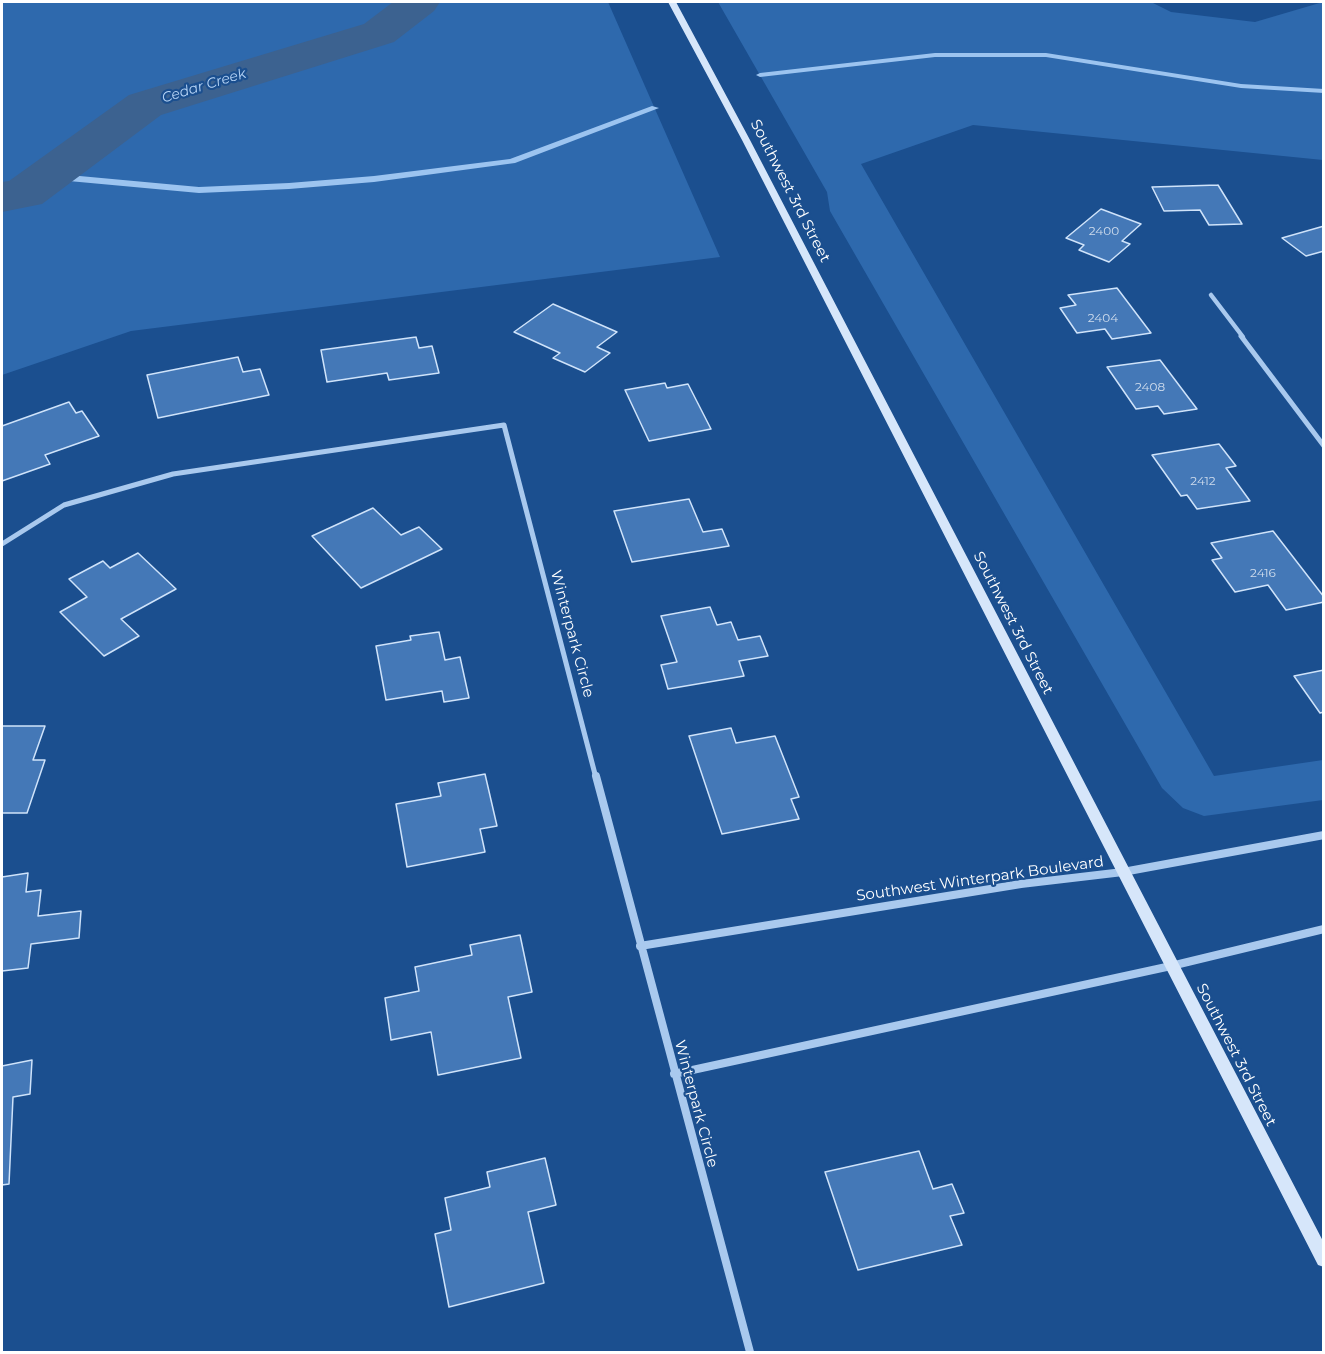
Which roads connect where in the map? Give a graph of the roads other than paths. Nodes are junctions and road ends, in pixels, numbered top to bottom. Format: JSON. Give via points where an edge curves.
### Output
{"nodes":[{"id":1,"x":672,"y":2,"type":"edge"},
{"id":2,"x":1211,"y":296,"type":"dead end"},
{"id":3,"x":1323,"y":446,"type":"edge"},
{"id":4,"x":2,"y":544,"type":"edge"},
{"id":5,"x":1323,"y":835,"type":"edge"},
{"id":6,"x":1123,"y":872,"type":"junction"},
{"id":7,"x":1323,"y":929,"type":"edge"},
{"id":8,"x":640,"y":946,"type":"junction"},
{"id":9,"x":1171,"y":966,"type":"junction"},
{"id":10,"x":674,"y":1074,"type":"junction"},
{"id":11,"x":1323,"y":1260,"type":"edge"},
{"id":12,"x":750,"y":1353,"type":"edge"}],
"edges":[{"from":1,"to":6,"type":"main road","name":"Southwest 3rd Street"},
{"from":2,"to":3,"type":"street"},
{"from":4,"to":8,"type":"street","name":"Winterpark Circle","via":[[64,505],[172,474],[504,425]]},
{"from":5,"to":6,"type":"street","name":"Southwest Winterpark Boulevard"},
{"from":6,"to":8,"type":"street","name":"Southwest Winterpark Boulevard","via":[[1021,884]]},
{"from":6,"to":9,"type":"main road","name":"Southwest 3rd Street"},
{"from":7,"to":9,"type":"street"},
{"from":8,"to":10,"type":"street","name":"Winterpark Circle"},
{"from":9,"to":10,"type":"street"},
{"from":9,"to":11,"type":"main road","name":"Southwest 3rd Street"},
{"from":10,"to":12,"type":"street","name":"Winterpark Circle"}]}
